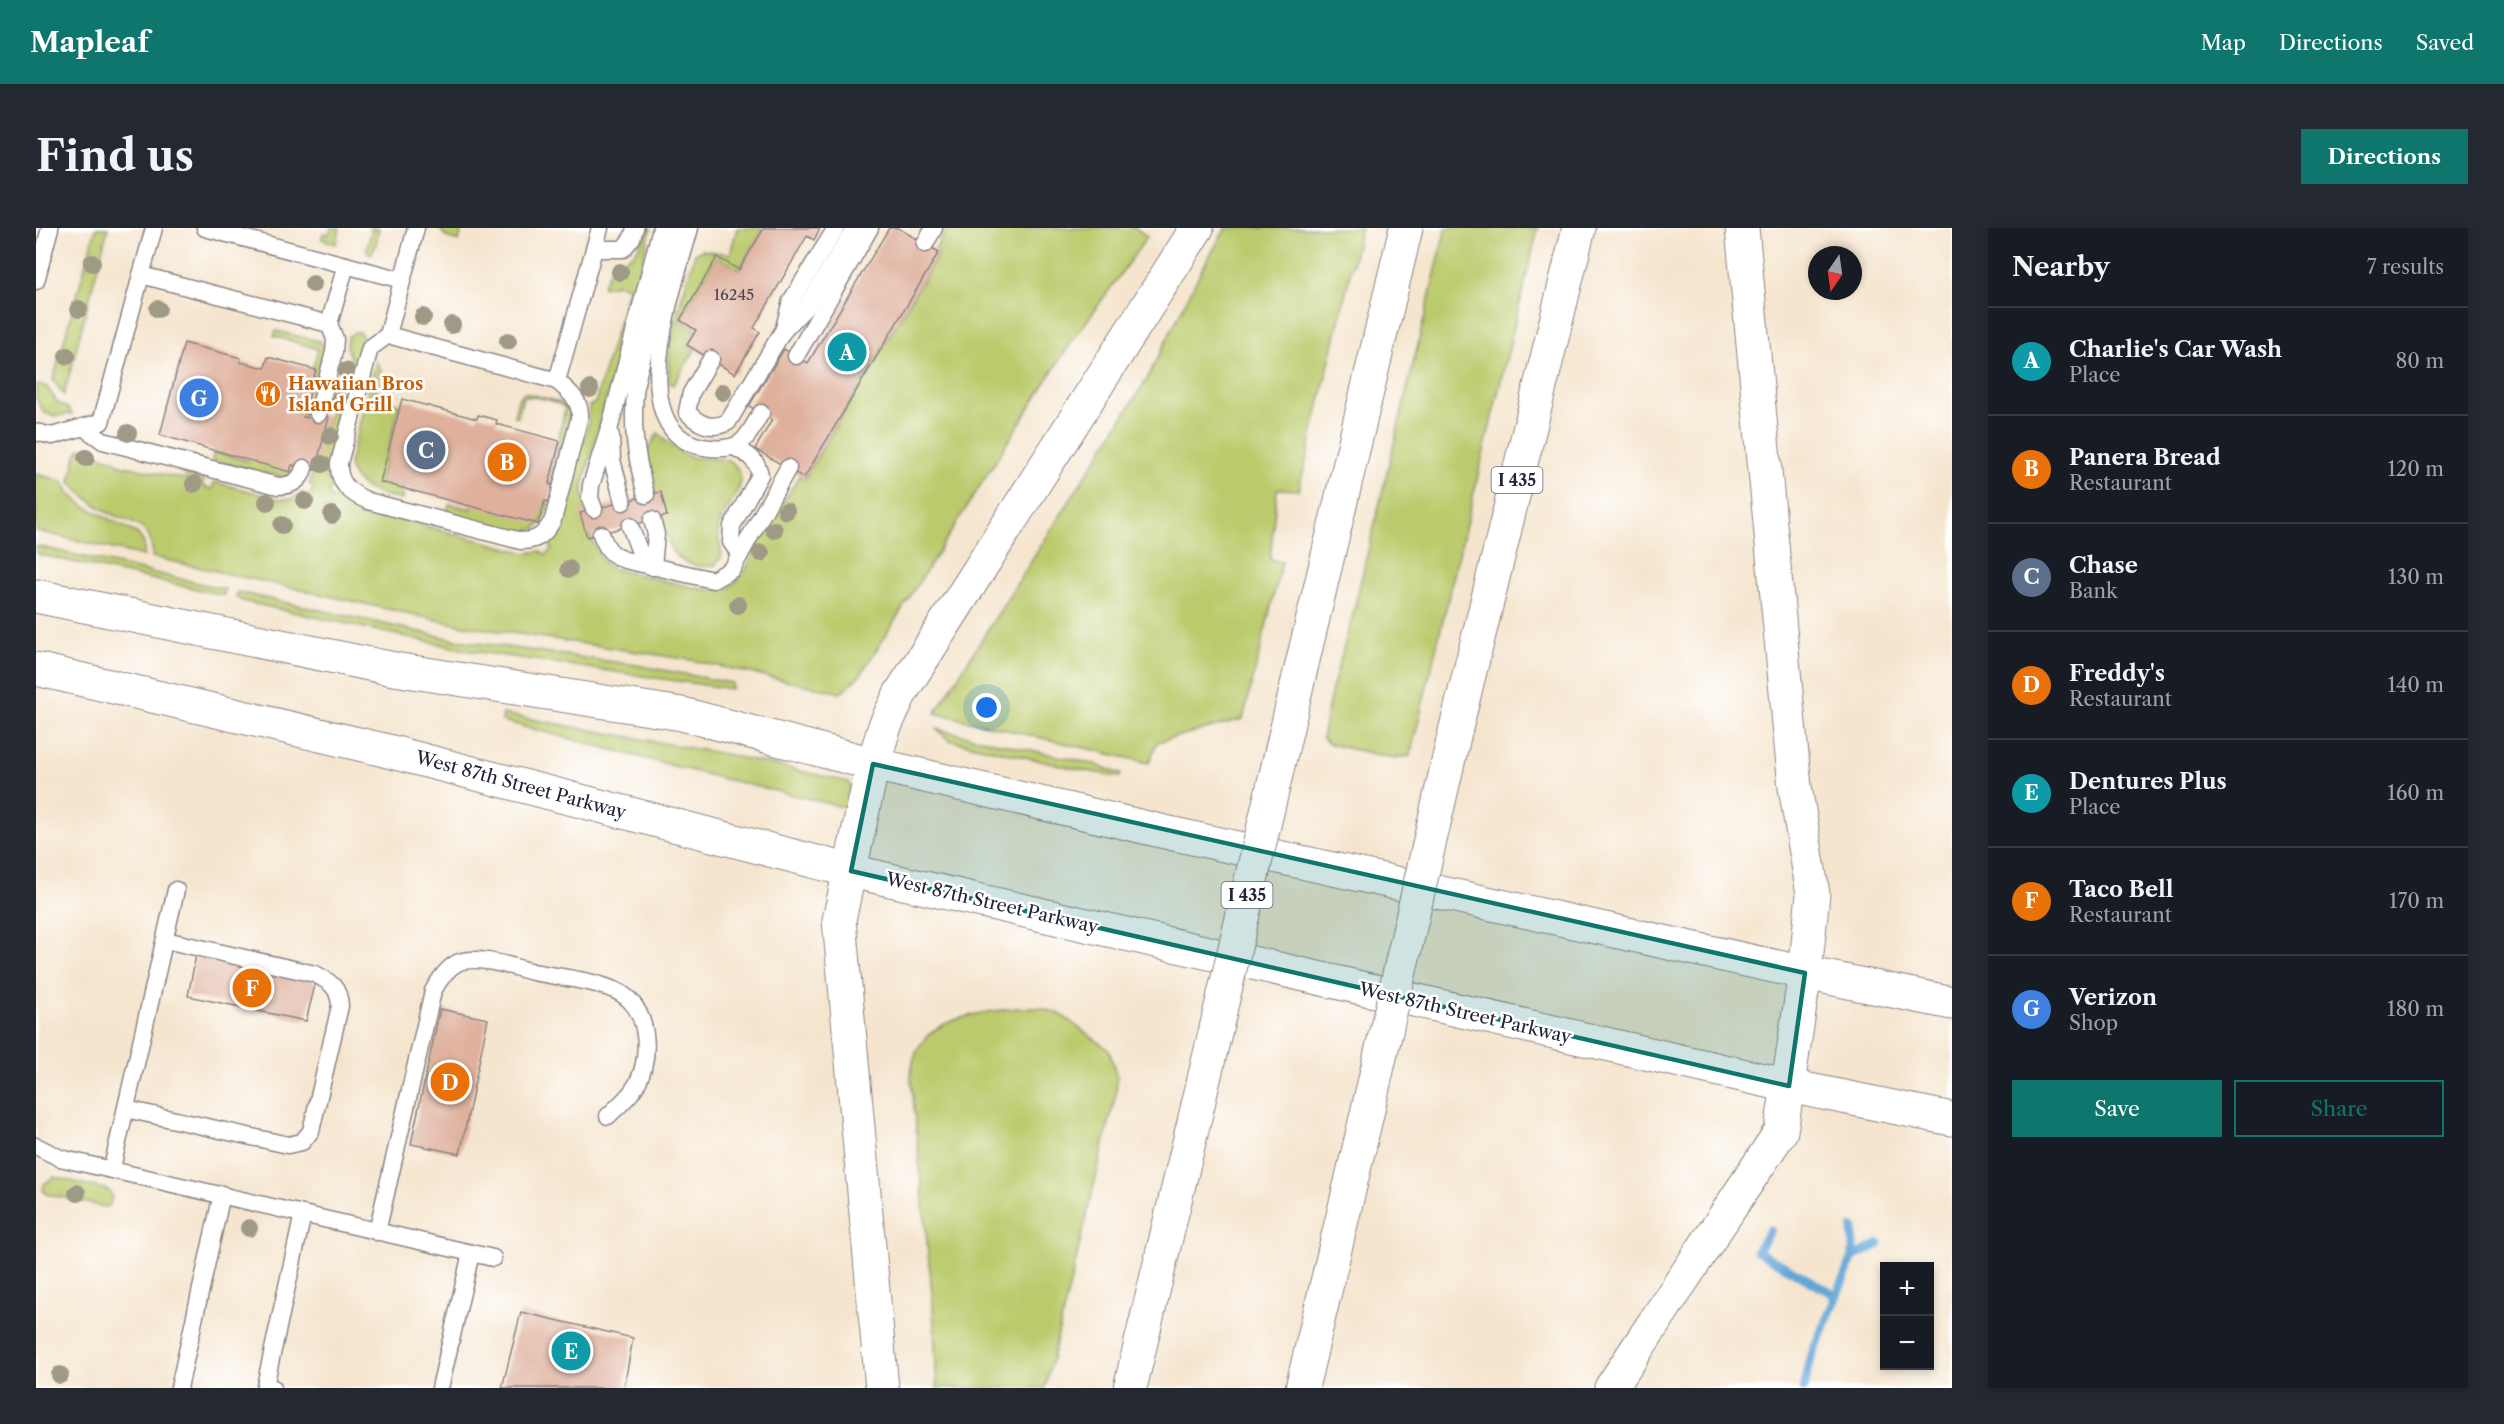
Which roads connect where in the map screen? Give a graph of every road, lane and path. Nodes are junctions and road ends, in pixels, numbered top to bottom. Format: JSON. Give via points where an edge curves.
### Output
{"nodes":[{"id":1,"x":50,"y":228,"type":"edge"},
{"id":2,"x":154,"y":228,"type":"edge"},
{"id":3,"x":205,"y":228,"type":"edge"},
{"id":4,"x":416,"y":228,"type":"edge"},
{"id":5,"x":600,"y":228,"type":"edge"},
{"id":6,"x":635,"y":228,"type":"edge"},
{"id":7,"x":661,"y":228,"type":"edge"},
{"id":8,"x":676,"y":228,"type":"edge"},
{"id":9,"x":690,"y":228,"type":"edge"},
{"id":10,"x":836,"y":228,"type":"edge"},
{"id":11,"x":855,"y":228,"type":"edge"},
{"id":12,"x":870,"y":228,"type":"edge"},
{"id":13,"x":934,"y":228,"type":"edge"},
{"id":14,"x":1197,"y":228,"type":"edge"},
{"id":15,"x":1407,"y":228,"type":"edge"},
{"id":16,"x":1579,"y":228,"type":"edge"},
{"id":17,"x":1742,"y":228,"type":"edge"},
{"id":18,"x":925,"y":244,"type":"dead end"},
{"id":19,"x":594,"y":249,"type":"junction"},
{"id":20,"x":346,"y":265,"type":"junction"},
{"id":21,"x":141,"y":275,"type":"junction"},
{"id":22,"x":402,"y":280,"type":"junction"},
{"id":23,"x":36,"y":281,"type":"edge"},
{"id":24,"x":329,"y":324,"type":"junction"},
{"id":25,"x":783,"y":331,"type":"junction"},
{"id":26,"x":388,"y":335,"type":"junction"},
{"id":27,"x":796,"y":356,"type":"dead end"},
{"id":28,"x":711,"y":359,"type":"dead end"},
{"id":29,"x":557,"y":381,"type":"junction"},
{"id":30,"x":761,"y":413,"type":"dead end"},
{"id":31,"x":318,"y":414,"type":"dead end"},
{"id":32,"x":611,"y":423,"type":"junction"},
{"id":33,"x":83,"y":427,"type":"junction"},
{"id":34,"x":36,"y":432,"type":"edge"},
{"id":35,"x":734,"y":447,"type":"junction"},
{"id":36,"x":304,"y":468,"type":"dead end"},
{"id":37,"x":788,"y":468,"type":"dead end"},
{"id":38,"x":646,"y":495,"type":"dead end"},
{"id":39,"x":623,"y":502,"type":"dead end"},
{"id":40,"x":594,"y":509,"type":"dead end"},
{"id":41,"x":652,"y":520,"type":"dead end"},
{"id":42,"x":630,"y":526,"type":"dead end"},
{"id":43,"x":601,"y":534,"type":"dead end"},
{"id":44,"x":740,"y":555,"type":"junction"},
{"id":45,"x":653,"y":567,"type":"junction"},
{"id":46,"x":36,"y":596,"type":"edge"},
{"id":47,"x":36,"y":669,"type":"edge"},
{"id":48,"x":873,"y":764,"type":"junction"},
{"id":49,"x":851,"y":871,"type":"junction"},
{"id":50,"x":176,"y":890,"type":"dead end"},
{"id":51,"x":165,"y":940,"type":"junction"},
{"id":52,"x":1805,"y":973,"type":"junction"},
{"id":53,"x":1952,"y":1004,"type":"edge"},
{"id":54,"x":1789,"y":1086,"type":"junction"},
{"id":55,"x":126,"y":1109,"type":"junction"},
{"id":56,"x":608,"y":1116,"type":"dead end"},
{"id":57,"x":1952,"y":1119,"type":"edge"},
{"id":58,"x":36,"y":1146,"type":"edge"},
{"id":59,"x":112,"y":1168,"type":"junction"},
{"id":60,"x":222,"y":1194,"type":"junction"},
{"id":61,"x":303,"y":1214,"type":"junction"},
{"id":62,"x":376,"y":1232,"type":"junction"},
{"id":63,"x":471,"y":1254,"type":"junction"},
{"id":64,"x":493,"y":1258,"type":"dead end"},
{"id":65,"x":268,"y":1387,"type":"edge"},
{"id":66,"x":179,"y":1388,"type":"edge"},
{"id":67,"x":440,"y":1388,"type":"edge"},
{"id":68,"x":882,"y":1388,"type":"edge"},
{"id":69,"x":1130,"y":1388,"type":"edge"},
{"id":70,"x":1302,"y":1388,"type":"edge"},
{"id":71,"x":1611,"y":1388,"type":"edge"}],
"edges":[{"from":1,"to":23,"type":"lane"},
{"from":2,"to":21,"type":"lane"},
{"from":3,"to":20,"type":"lane"},
{"from":4,"to":22,"type":"lane"},
{"from":5,"to":19,"type":"lane"},
{"from":6,"to":19,"type":"lane","via":[[623,249]]},
{"from":7,"to":32,"type":"lane"},
{"from":8,"to":38,"type":"lane","via":[[633,406],[633,430]]},
{"from":9,"to":35,"type":"lane","via":[[660,350],[661,407],[669,426],[682,439],[710,448]]},
{"from":10,"to":25,"type":"lane","via":[[791,301]]},
{"from":11,"to":25,"type":"lane","via":[[806,307]]},
{"from":12,"to":27,"type":"lane"},
{"from":13,"to":18,"type":"lane"},
{"from":14,"to":48,"type":"main road","via":[[900,694]]},
{"from":15,"to":69,"type":"main road","number":"I 435","bridge":true},
{"from":16,"to":70,"type":"main road","number":"I 435","bridge":true,"via":[[1455,732]]},
{"from":17,"to":52,"type":"main road","via":[[1795,787],[1813,894]]},
{"from":19,"to":29,"type":"lane"},
{"from":20,"to":22,"type":"lane"},
{"from":20,"to":24,"type":"lane"},
{"from":21,"to":24,"type":"lane"},
{"from":21,"to":33,"type":"lane","via":[[101,422]]},
{"from":22,"to":26,"type":"lane"},
{"from":24,"to":31,"type":"lane","via":[[335,339],[334,352]]},
{"from":25,"to":28,"type":"lane","via":[[728,422],[720,426],[705,426],[687,412],[691,393]]},
{"from":26,"to":29,"type":"lane"},
{"from":26,"to":29,"type":"lane","via":[[370,348],[339,463],[347,490],[368,501],[521,541],[540,537],[553,520],[580,415],[575,398]]},
{"from":30,"to":35,"type":"lane","via":[[744,442]]},
{"from":32,"to":39,"type":"lane","via":[[612,460]]},
{"from":32,"to":40,"type":"lane","via":[[590,490]]},
{"from":33,"to":34,"type":"lane","via":[[52,436]]},
{"from":33,"to":36,"type":"lane","via":[[103,441],[278,486],[294,483]]},
{"from":35,"to":44,"type":"lane","via":[[751,456],[760,475],[732,526],[731,542]]},
{"from":37,"to":44,"type":"lane"},
{"from":41,"to":45,"type":"lane","via":[[656,534]]},
{"from":42,"to":45,"type":"lane","via":[[639,550]]},
{"from":43,"to":45,"type":"lane","via":[[612,554]]},
{"from":44,"to":45,"type":"lane","via":[[732,569],[713,580]]},
{"from":46,"to":48,"type":"main road","via":[[394,669],[682,714]]},
{"from":47,"to":49,"type":"main road","name":"West 87th Street Parkway","via":[[380,748]]},
{"from":48,"to":49,"type":"main road"},
{"from":48,"to":52,"type":"main road"},
{"from":49,"to":54,"type":"main road","name":"West 87th Street Parkway"},
{"from":49,"to":68,"type":"main road","via":[[839,920]]},
{"from":50,"to":51,"type":"lane"},
{"from":51,"to":55,"type":"lane"},
{"from":51,"to":55,"type":"lane","via":[[315,974],[331,982],[339,994],[336,1026],[311,1131],[302,1142],[288,1144]]},
{"from":52,"to":53,"type":"main road"},
{"from":52,"to":54,"type":"main road"},
{"from":54,"to":57,"type":"main road","name":"West 87th Street Parkway"},
{"from":54,"to":71,"type":"main road","via":[[1782,1131]]},
{"from":55,"to":59,"type":"lane"},
{"from":56,"to":62,"type":"lane","via":[[634,1090],[640,1078],[645,1036],[635,1006],[622,994],[598,986],[488,962],[458,963],[443,975],[433,991]]},
{"from":58,"to":59,"type":"lane","via":[[60,1158]]},
{"from":59,"to":60,"type":"lane"},
{"from":60,"to":61,"type":"lane"},
{"from":60,"to":66,"type":"lane"},
{"from":61,"to":62,"type":"lane"},
{"from":61,"to":65,"type":"lane"},
{"from":62,"to":63,"type":"lane"},
{"from":63,"to":64,"type":"lane"},
{"from":63,"to":67,"type":"lane"}]}
